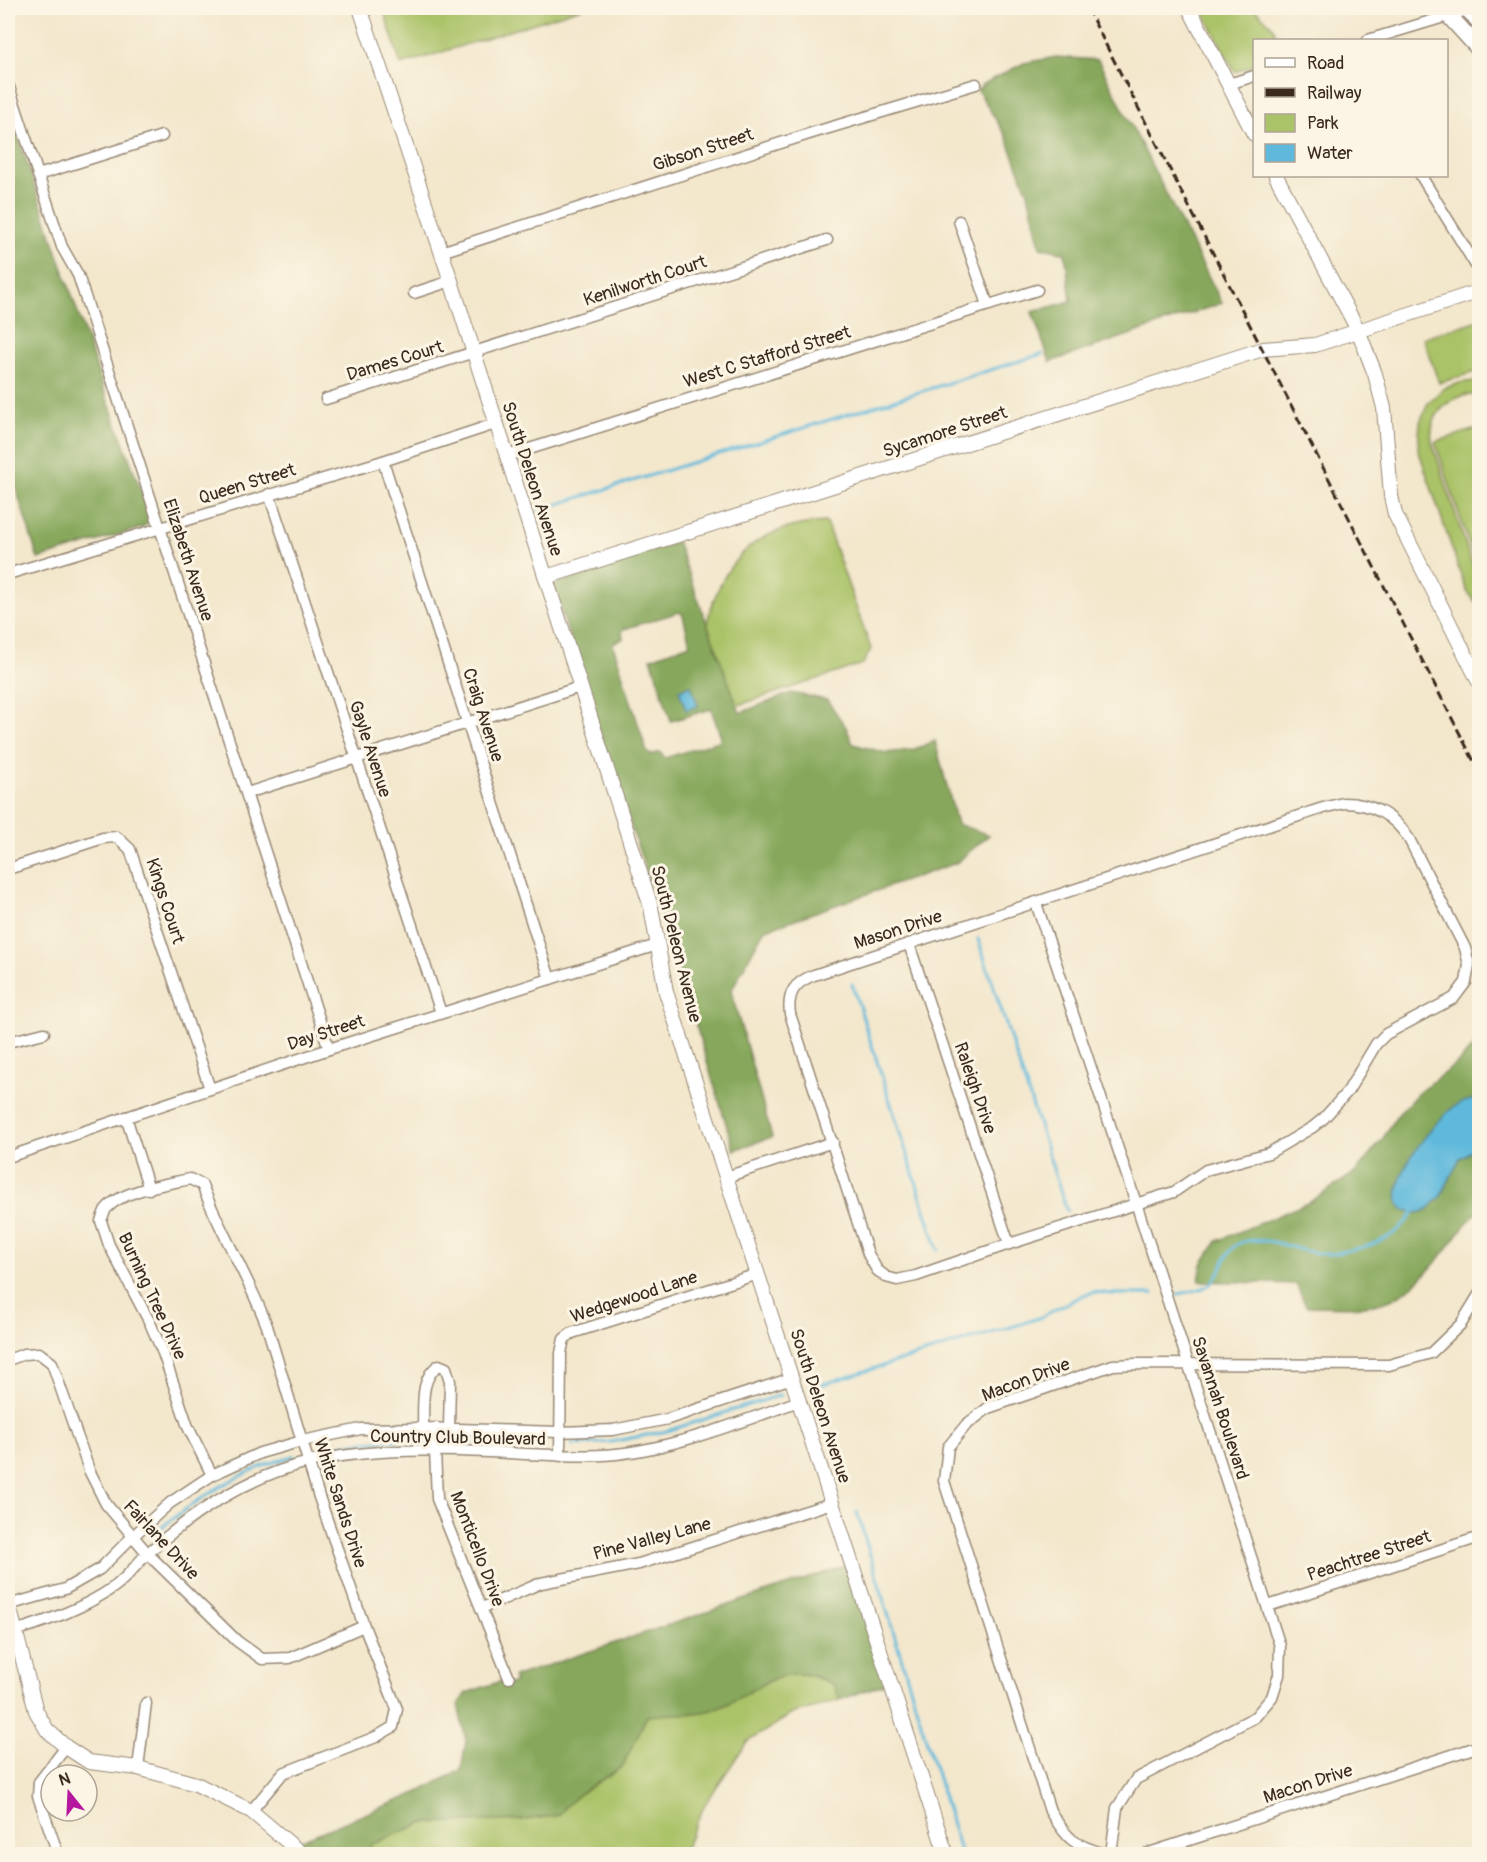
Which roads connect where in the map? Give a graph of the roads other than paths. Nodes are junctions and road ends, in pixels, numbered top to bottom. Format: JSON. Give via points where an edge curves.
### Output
{"nodes":[{"id":1,"x":360,"y":8,"type":"edge"},
{"id":2,"x":1189,"y":8,"type":"edge"},
{"id":3,"x":1445,"y":11,"type":"edge"},
{"id":4,"x":1472,"y":12,"type":"edge"},
{"id":5,"x":1371,"y":39,"type":"edge"},
{"id":6,"x":1479,"y":50,"type":"edge"},
{"id":7,"x":1253,"y":76,"type":"edge"},
{"id":8,"x":8,"y":84,"type":"edge"},
{"id":9,"x":976,"y":84,"type":"dead end"},
{"id":10,"x":1228,"y":84,"type":"junction"},
{"id":11,"x":1253,"y":132,"type":"edge"},
{"id":12,"x":162,"y":136,"type":"dead end"},
{"id":13,"x":38,"y":175,"type":"junction"},
{"id":14,"x":1277,"y":177,"type":"edge"},
{"id":15,"x":1422,"y":177,"type":"edge"},
{"id":16,"x":959,"y":221,"type":"dead end"},
{"id":17,"x":827,"y":240,"type":"dead end"},
{"id":18,"x":441,"y":252,"type":"junction"},
{"id":19,"x":1479,"y":272,"type":"edge"},
{"id":20,"x":451,"y":281,"type":"junction"},
{"id":21,"x":1037,"y":290,"type":"dead end"},
{"id":22,"x":1479,"y":291,"type":"edge"},
{"id":23,"x":414,"y":293,"type":"dead end"},
{"id":24,"x":988,"y":305,"type":"junction"},
{"id":25,"x":1358,"y":330,"type":"junction"},
{"id":26,"x":473,"y":354,"type":"junction"},
{"id":27,"x":326,"y":399,"type":"dead end"},
{"id":28,"x":495,"y":424,"type":"junction"},
{"id":29,"x":507,"y":456,"type":"junction"},
{"id":30,"x":383,"y":461,"type":"junction"},
{"id":31,"x":269,"y":494,"type":"junction"},
{"id":32,"x":160,"y":528,"type":"junction"},
{"id":33,"x":8,"y":574,"type":"edge"},
{"id":34,"x":546,"y":577,"type":"junction"},
{"id":35,"x":1479,"y":684,"type":"edge"},
{"id":36,"x":579,"y":687,"type":"junction"},
{"id":37,"x":468,"y":722,"type":"junction"},
{"id":38,"x":356,"y":758,"type":"junction"},
{"id":39,"x":247,"y":793,"type":"junction"},
{"id":40,"x":8,"y":869,"type":"edge"},
{"id":41,"x":1036,"y":903,"type":"junction"},
{"id":42,"x":909,"y":944,"type":"junction"},
{"id":43,"x":657,"y":945,"type":"junction"},
{"id":44,"x":550,"y":979,"type":"junction"},
{"id":45,"x":441,"y":1013,"type":"junction"},
{"id":46,"x":44,"y":1033,"type":"dead end"},
{"id":47,"x":8,"y":1042,"type":"edge"},
{"id":48,"x":329,"y":1049,"type":"junction"},
{"id":49,"x":210,"y":1089,"type":"junction"},
{"id":50,"x":126,"y":1117,"type":"junction"},
{"id":51,"x":833,"y":1142,"type":"junction"},
{"id":52,"x":8,"y":1157,"type":"edge"},
{"id":53,"x":726,"y":1177,"type":"junction"},
{"id":54,"x":150,"y":1189,"type":"junction"},
{"id":55,"x":1136,"y":1203,"type":"junction"},
{"id":56,"x":1010,"y":1244,"type":"junction"},
{"id":57,"x":758,"y":1274,"type":"junction"},
{"id":58,"x":1479,"y":1293,"type":"edge"},
{"id":59,"x":8,"y":1360,"type":"edge"},
{"id":60,"x":1188,"y":1365,"type":"junction"},
{"id":61,"x":792,"y":1378,"type":"junction"},
{"id":62,"x":799,"y":1401,"type":"junction"},
{"id":63,"x":423,"y":1428,"type":"junction"},
{"id":64,"x":436,"y":1428,"type":"junction"},
{"id":65,"x":449,"y":1429,"type":"junction"},
{"id":66,"x":560,"y":1432,"type":"junction"},
{"id":67,"x":302,"y":1441,"type":"junction"},
{"id":68,"x":435,"y":1450,"type":"junction"},
{"id":69,"x":560,"y":1456,"type":"junction"},
{"id":70,"x":308,"y":1462,"type":"junction"},
{"id":71,"x":212,"y":1475,"type":"junction"},
{"id":72,"x":832,"y":1503,"type":"junction"},
{"id":73,"x":132,"y":1537,"type":"junction"},
{"id":74,"x":1479,"y":1537,"type":"edge"},
{"id":75,"x":148,"y":1554,"type":"junction"},
{"id":76,"x":8,"y":1603,"type":"edge"},
{"id":77,"x":1268,"y":1606,"type":"junction"},
{"id":78,"x":482,"y":1608,"type":"junction"},
{"id":79,"x":12,"y":1625,"type":"edge"},
{"id":80,"x":364,"y":1626,"type":"junction"},
{"id":81,"x":509,"y":1678,"type":"dead end"},
{"id":82,"x":146,"y":1702,"type":"dead end"},
{"id":83,"x":1479,"y":1746,"type":"edge"},
{"id":84,"x":66,"y":1747,"type":"junction"},
{"id":85,"x":138,"y":1768,"type":"junction"},
{"id":86,"x":251,"y":1811,"type":"junction"},
{"id":87,"x":58,"y":1854,"type":"edge"},
{"id":88,"x":302,"y":1854,"type":"edge"},
{"id":89,"x":946,"y":1854,"type":"edge"},
{"id":90,"x":1106,"y":1854,"type":"edge"},
{"id":91,"x":1111,"y":1854,"type":"edge"},
{"id":92,"x":1146,"y":1854,"type":"edge"}],
"edges":[{"from":1,"to":18,"type":"street","name":"South Deleon Avenue"},
{"from":2,"to":10,"type":"street"},
{"from":3,"to":4,"type":"street"},
{"from":3,"to":5,"type":"street"},
{"from":3,"to":6,"type":"main road"},
{"from":7,"to":10,"type":"street"},
{"from":8,"to":13,"type":"street","name":"Elizabeth Avenue"},
{"from":9,"to":18,"type":"street","name":"Gibson Street"},
{"from":10,"to":11,"type":"street"},
{"from":12,"to":13,"type":"street"},
{"from":13,"to":32,"type":"street","name":"Elizabeth Avenue","via":[[62,247],[78,275]]},
{"from":14,"to":25,"type":"street"},
{"from":15,"to":19,"type":"street"},
{"from":16,"to":24,"type":"street"},
{"from":17,"to":26,"type":"street","name":"Kenilworth Court"},
{"from":18,"to":20,"type":"street","name":"South Deleon Avenue"},
{"from":20,"to":23,"type":"street"},
{"from":20,"to":26,"type":"street","name":"South Deleon Avenue"},
{"from":21,"to":24,"type":"street","name":"West C Stafford Street"},
{"from":22,"to":25,"type":"street","name":"Sycamore Street"},
{"from":24,"to":29,"type":"street","name":"West C Stafford Street"},
{"from":25,"to":34,"type":"street","name":"Sycamore Street","via":[[1315,345],[1263,349]]},
{"from":25,"to":35,"type":"street","via":[[1384,408],[1395,514]]},
{"from":26,"to":27,"type":"street","name":"Dames Court"},
{"from":26,"to":28,"type":"street","name":"South Deleon Avenue"},
{"from":28,"to":29,"type":"street","name":"South Deleon Avenue"},
{"from":28,"to":30,"type":"street","name":"Queen Street"},
{"from":29,"to":34,"type":"street","name":"South Deleon Avenue"},
{"from":30,"to":31,"type":"street","name":"Queen Street"},
{"from":30,"to":37,"type":"street","name":"Craig Avenue"},
{"from":31,"to":32,"type":"street","name":"Queen Street"},
{"from":31,"to":38,"type":"street","name":"Gayle Avenue"},
{"from":32,"to":33,"type":"street","name":"Queen Street"},
{"from":32,"to":39,"type":"street","name":"Elizabeth Avenue"},
{"from":34,"to":36,"type":"street","name":"South Deleon Avenue"},
{"from":36,"to":37,"type":"street"},
{"from":36,"to":43,"type":"street","name":"South Deleon Avenue","via":[[651,907]]},
{"from":37,"to":38,"type":"street"},
{"from":37,"to":44,"type":"street","name":"Craig Avenue"},
{"from":38,"to":39,"type":"street"},
{"from":38,"to":45,"type":"street","name":"Gayle Avenue"},
{"from":39,"to":48,"type":"street","name":"Elizabeth Avenue"},
{"from":40,"to":49,"type":"street","name":"Kings Court","via":[[103,838],[117,837],[130,849]]},
{"from":41,"to":42,"type":"street","name":"Mason Drive"},
{"from":41,"to":55,"type":"street","name":"Savannah Boulevard"},
{"from":41,"to":55,"type":"street","name":"Mason Drive","via":[[1323,808],[1359,804],[1385,814],[1404,832],[1467,955],[1469,971],[1462,990],[1386,1034],[1348,1091],[1313,1127],[1269,1153],[1211,1168],[1179,1190]]},
{"from":42,"to":51,"type":"street","name":"Mason Drive","via":[[807,977],[791,993],[790,1014]]},
{"from":42,"to":56,"type":"street","name":"Raleigh Drive"},
{"from":43,"to":44,"type":"street","name":"Day Street"},
{"from":43,"to":53,"type":"street","name":"South Deleon Avenue","via":[[666,992]]},
{"from":44,"to":45,"type":"street","name":"Day Street"},
{"from":45,"to":48,"type":"street","name":"Day Street"},
{"from":46,"to":47,"type":"street"},
{"from":48,"to":49,"type":"street","name":"Day Street"},
{"from":49,"to":50,"type":"street","name":"Day Street"},
{"from":50,"to":52,"type":"street","name":"Day Street"},
{"from":50,"to":54,"type":"street"},
{"from":51,"to":53,"type":"street"},
{"from":51,"to":56,"type":"street","name":"Mason Drive","via":[[868,1254],[886,1277],[905,1280]]},
{"from":53,"to":57,"type":"street","name":"South Deleon Avenue"},
{"from":54,"to":67,"type":"street","name":"White Sands Drive","via":[[190,1179],[202,1185],[259,1303]]},
{"from":54,"to":71,"type":"street","name":"Burning Tree Drive","via":[[106,1208],[101,1221],[109,1245],[150,1323],[188,1427]]},
{"from":55,"to":56,"type":"street","name":"Mason Drive"},
{"from":55,"to":60,"type":"street","name":"Savannah Boulevard"},
{"from":57,"to":61,"type":"street","name":"South Deleon Avenue"},
{"from":57,"to":66,"type":"street","name":"Wedgewood Lane","via":[[572,1333],[564,1339]]},
{"from":58,"to":60,"type":"street","name":"Macon Drive","via":[[1461,1324],[1431,1353],[1389,1365]]},
{"from":59,"to":73,"type":"street","name":"Fairlane Drive","via":[[39,1353],[51,1363],[88,1470],[106,1504]]},
{"from":60,"to":77,"type":"street","name":"Savannah Boulevard"},
{"from":60,"to":90,"type":"street","name":"Macon Drive","via":[[1113,1365],[988,1408],[966,1425],[948,1447],[944,1481],[1050,1811],[1065,1834],[1081,1847]]},
{"from":61,"to":62,"type":"street","name":"South Deleon Avenue"},
{"from":61,"to":66,"type":"street","name":"Country Club Boulevard","via":[[668,1419],[613,1430]]},
{"from":62,"to":69,"type":"street","name":"Country Club Boulevard","via":[[679,1441],[617,1454]]},
{"from":62,"to":72,"type":"street","name":"South Deleon Avenue"},
{"from":63,"to":64,"type":"street","name":"Country Club Boulevard"},
{"from":63,"to":65,"type":"street","via":[[426,1382],[431,1370],[439,1365],[446,1368],[450,1381]]},
{"from":63,"to":67,"type":"street","name":"Country Club Boulevard","via":[[361,1429]]},
{"from":64,"to":65,"type":"street","name":"Country Club Boulevard"},
{"from":64,"to":68,"type":"street","name":"Monticello Drive"},
{"from":65,"to":66,"type":"street","name":"Country Club Boulevard"},
{"from":66,"to":69,"type":"street","name":"Wedgewood Lane"},
{"from":67,"to":70,"type":"street","name":"White Sands Drive"},
{"from":67,"to":71,"type":"street","name":"Country Club Boulevard","via":[[260,1453]]},
{"from":68,"to":69,"type":"street","name":"Country Club Boulevard"},
{"from":68,"to":70,"type":"street","name":"Country Club Boulevard","via":[[363,1453]]},
{"from":68,"to":78,"type":"street","name":"Monticello Drive","via":[[437,1499]]},
{"from":70,"to":75,"type":"street","name":"Country Club Boulevard","via":[[267,1474],[224,1496]]},
{"from":70,"to":80,"type":"street","name":"White Sands Drive"},
{"from":71,"to":73,"type":"street","name":"Country Club Boulevard","via":[[170,1503]]},
{"from":72,"to":78,"type":"street","name":"Pine Valley Lane","via":[[639,1564],[541,1583]]},
{"from":72,"to":89,"type":"street","name":"South Deleon Avenue"},
{"from":73,"to":75,"type":"street","name":"Fairlane Drive"},
{"from":73,"to":76,"type":"street","name":"Country Club Boulevard","via":[[100,1569],[65,1589]]},
{"from":74,"to":77,"type":"street","name":"Peachtree Street"},
{"from":75,"to":79,"type":"street","name":"Country Club Boulevard","via":[[116,1586],[79,1609]]},
{"from":75,"to":80,"type":"street","name":"Fairlane Drive","via":[[237,1641],[262,1659],[290,1658]]},
{"from":76,"to":79,"type":"street"},
{"from":77,"to":91,"type":"street","name":"Savannah Boulevard","via":[[1280,1646],[1279,1675],[1272,1697],[1255,1717],[1136,1779],[1117,1808]]},
{"from":78,"to":81,"type":"street","name":"Monticello Drive"},
{"from":79,"to":84,"type":"street","via":[[36,1711],[47,1730]]},
{"from":80,"to":86,"type":"street","name":"White Sands Drive","via":[[397,1709],[393,1727],[283,1773]]},
{"from":82,"to":85,"type":"street"},
{"from":83,"to":92,"type":"street","name":"Macon Drive"},
{"from":84,"to":85,"type":"street","via":[[88,1762]]},
{"from":84,"to":87,"type":"street","via":[[39,1782],[38,1796]]},
{"from":85,"to":86,"type":"street","via":[[196,1784]]},
{"from":86,"to":88,"type":"street"}]}
